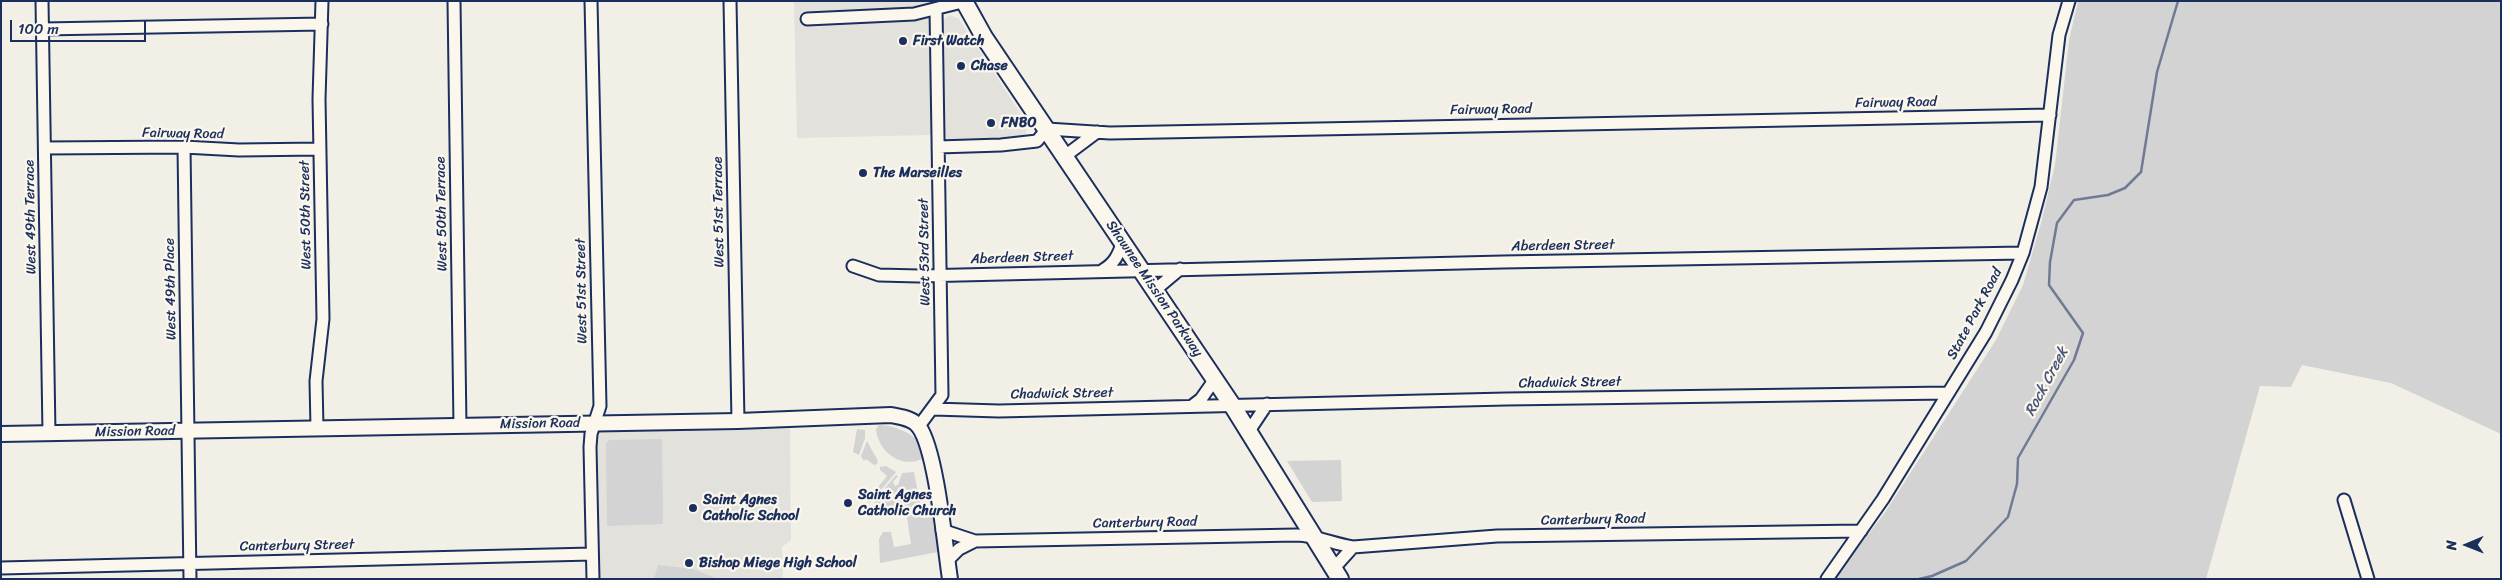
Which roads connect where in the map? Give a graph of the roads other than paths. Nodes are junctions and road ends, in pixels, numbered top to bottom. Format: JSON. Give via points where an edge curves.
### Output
{"nodes":[{"id":1,"x":42,"y":1,"type":"edge"},
{"id":2,"x":322,"y":1,"type":"edge"},
{"id":3,"x":454,"y":1,"type":"edge"},
{"id":4,"x":591,"y":1,"type":"edge"},
{"id":5,"x":730,"y":1,"type":"edge"},
{"id":6,"x":965,"y":1,"type":"edge"},
{"id":7,"x":2069,"y":1,"type":"edge"},
{"id":8,"x":928,"y":7,"type":"edge"},
{"id":9,"x":807,"y":18,"type":"dead end"},
{"id":10,"x":322,"y":24,"type":"junction"},
{"id":11,"x":43,"y":29,"type":"junction"},
{"id":12,"x":2050,"y":116,"type":"junction"},
{"id":13,"x":1047,"y":129,"type":"junction"},
{"id":14,"x":1097,"y":132,"type":"junction"},
{"id":15,"x":184,"y":147,"type":"junction"},
{"id":16,"x":938,"y":147,"type":"junction"},
{"id":17,"x":45,"y":148,"type":"junction"},
{"id":18,"x":320,"y":149,"type":"junction"},
{"id":19,"x":1065,"y":156,"type":"junction"},
{"id":20,"x":1123,"y":242,"type":"junction"},
{"id":21,"x":2023,"y":253,"type":"junction"},
{"id":22,"x":853,"y":266,"type":"dead end"},
{"id":23,"x":1180,"y":269,"type":"junction"},
{"id":24,"x":1103,"y":270,"type":"junction"},
{"id":25,"x":1141,"y":270,"type":"junction"},
{"id":26,"x":941,"y":275,"type":"junction"},
{"id":27,"x":1155,"y":290,"type":"junction"},
{"id":28,"x":1215,"y":379,"type":"junction"},
{"id":29,"x":1948,"y":393,"type":"junction"},
{"id":30,"x":1267,"y":404,"type":"junction"},
{"id":31,"x":1232,"y":405,"type":"junction"},
{"id":32,"x":1192,"y":406,"type":"junction"},
{"id":33,"x":934,"y":409,"type":"junction"},
{"id":34,"x":738,"y":422,"type":"junction"},
{"id":35,"x":594,"y":423,"type":"junction"},
{"id":36,"x":460,"y":426,"type":"junction"},
{"id":37,"x":919,"y":426,"type":"junction"},
{"id":38,"x":317,"y":428,"type":"junction"},
{"id":39,"x":188,"y":431,"type":"junction"},
{"id":40,"x":1249,"y":432,"type":"junction"},
{"id":41,"x":49,"y":433,"type":"junction"},
{"id":42,"x":1,"y":434,"type":"edge"},
{"id":43,"x":2344,"y":500,"type":"dead end"},
{"id":44,"x":942,"y":530,"type":"junction"},
{"id":45,"x":1861,"y":531,"type":"junction"},
{"id":46,"x":1315,"y":536,"type":"junction"},
{"id":47,"x":975,"y":541,"type":"junction"},
{"id":48,"x":1353,"y":547,"type":"junction"},
{"id":49,"x":592,"y":554,"type":"junction"},
{"id":50,"x":948,"y":561,"type":"junction"},
{"id":51,"x":190,"y":564,"type":"junction"},
{"id":52,"x":1,"y":568,"type":"edge"},
{"id":53,"x":1337,"y":573,"type":"edge"},
{"id":54,"x":190,"y":579,"type":"edge"},
{"id":55,"x":593,"y":579,"type":"edge"},
{"id":56,"x":950,"y":579,"type":"edge"},
{"id":57,"x":1827,"y":579,"type":"edge"},
{"id":58,"x":2368,"y":579,"type":"edge"}],
"edges":[{"from":1,"to":11,"type":"street","name":"West 49th Terrace"},
{"from":2,"to":10,"type":"street","name":"West 50th Street"},
{"from":3,"to":36,"type":"street","name":"West 50th Terrace"},
{"from":4,"to":35,"type":"street","name":"West 51st Street","via":[[600,406]]},
{"from":5,"to":34,"type":"street","name":"West 51st Terrace"},
{"from":6,"to":8,"type":"street"},
{"from":6,"to":13,"type":"highway","name":"Shawnee Mission Parkway","via":[[984,37]]},
{"from":7,"to":12,"type":"street","name":"State Park Road","via":[[2059,35]]},
{"from":8,"to":9,"type":"street","via":[[910,14]]},
{"from":8,"to":16,"type":"street","name":"West 53rd Street"},
{"from":10,"to":11,"type":"street"},
{"from":10,"to":18,"type":"street","name":"West 50th Street"},
{"from":11,"to":17,"type":"street","name":"West 49th Terrace"},
{"from":12,"to":14,"type":"street","name":"Fairway Road"},
{"from":12,"to":21,"type":"street","name":"State Park Road","via":[[2041,186]]},
{"from":13,"to":14,"type":"street","name":"Fairway Road"},
{"from":13,"to":16,"type":"street","via":[[1037,141]]},
{"from":13,"to":19,"type":"highway","name":"Shawnee Mission Parkway"},
{"from":14,"to":19,"type":"street"},
{"from":15,"to":17,"type":"street","name":"Fairway Road"},
{"from":15,"to":18,"type":"street","name":"Fairway Road"},
{"from":15,"to":39,"type":"street","name":"West 49th Place"},
{"from":16,"to":26,"type":"street","name":"West 53rd Street"},
{"from":17,"to":41,"type":"street","name":"West 49th Terrace"},
{"from":18,"to":38,"type":"street","name":"West 50th Street","via":[[323,319],[316,381]]},
{"from":19,"to":20,"type":"highway","name":"Shawnee Mission Parkway"},
{"from":20,"to":24,"type":"street","via":[[1112,265]]},
{"from":20,"to":25,"type":"highway","name":"Shawnee Mission Parkway"},
{"from":21,"to":23,"type":"street","name":"Aberdeen Street"},
{"from":21,"to":29,"type":"street","name":"State Park Road","via":[[1994,317]]},
{"from":22,"to":26,"type":"street","name":"Aberdeen Street","via":[[879,275]]},
{"from":23,"to":25,"type":"street","name":"Aberdeen Street"},
{"from":23,"to":27,"type":"street"},
{"from":24,"to":25,"type":"street","name":"Aberdeen Street"},
{"from":24,"to":26,"type":"street","name":"Aberdeen Street"},
{"from":25,"to":27,"type":"highway","name":"Shawnee Mission Parkway"},
{"from":26,"to":33,"type":"street","name":"West 53rd Street","via":[[942,395]]},
{"from":27,"to":28,"type":"highway","name":"Shawnee Mission Parkway"},
{"from":28,"to":31,"type":"highway","name":"Shawnee Mission Parkway"},
{"from":28,"to":32,"type":"street"},
{"from":29,"to":30,"type":"street","name":"Chadwick Street"},
{"from":29,"to":45,"type":"street","name":"State Park Road"},
{"from":30,"to":31,"type":"street","name":"Chadwick Street"},
{"from":30,"to":40,"type":"street"},
{"from":31,"to":32,"type":"street","name":"Chadwick Street"},
{"from":31,"to":40,"type":"highway","name":"Shawnee Mission Parkway"},
{"from":32,"to":33,"type":"street","name":"Chadwick Street","via":[[999,411]]},
{"from":33,"to":37,"type":"street","name":"West 53rd Street"},
{"from":34,"to":35,"type":"main road","name":"Mission Road"},
{"from":34,"to":37,"type":"main road","name":"Mission Road","via":[[891,415],[907,418]]},
{"from":35,"to":36,"type":"main road","name":"Mission Road"},
{"from":35,"to":49,"type":"street","name":"West 51st Street","via":[[590,448]]},
{"from":36,"to":38,"type":"main road","name":"Mission Road"},
{"from":37,"to":44,"type":"main road","via":[[930,455]]},
{"from":38,"to":39,"type":"main road","name":"Mission Road"},
{"from":39,"to":41,"type":"main road","name":"Mission Road"},
{"from":39,"to":51,"type":"street"},
{"from":40,"to":46,"type":"highway","name":"Shawnee Mission Parkway"},
{"from":41,"to":42,"type":"main road","name":"Mission Road"},
{"from":43,"to":58,"type":"street"},
{"from":44,"to":47,"type":"street","name":"Canterbury Road"},
{"from":44,"to":50,"type":"main road"},
{"from":45,"to":48,"type":"street","name":"Canterbury Road","via":[[1497,536]]},
{"from":45,"to":57,"type":"street","name":"State Park Road"},
{"from":46,"to":47,"type":"street","name":"Canterbury Road"},
{"from":46,"to":48,"type":"street","name":"Canterbury Road"},
{"from":46,"to":53,"type":"highway","name":"Shawnee Mission Parkway"},
{"from":47,"to":50,"type":"street","via":[[959,549]]},
{"from":48,"to":53,"type":"street"},
{"from":49,"to":51,"type":"street","name":"Canterbury Street"},
{"from":49,"to":55,"type":"street","name":"West 51st Street"},
{"from":50,"to":56,"type":"main road"},
{"from":51,"to":52,"type":"street","name":"Canterbury Street"},
{"from":51,"to":54,"type":"street"}]}
